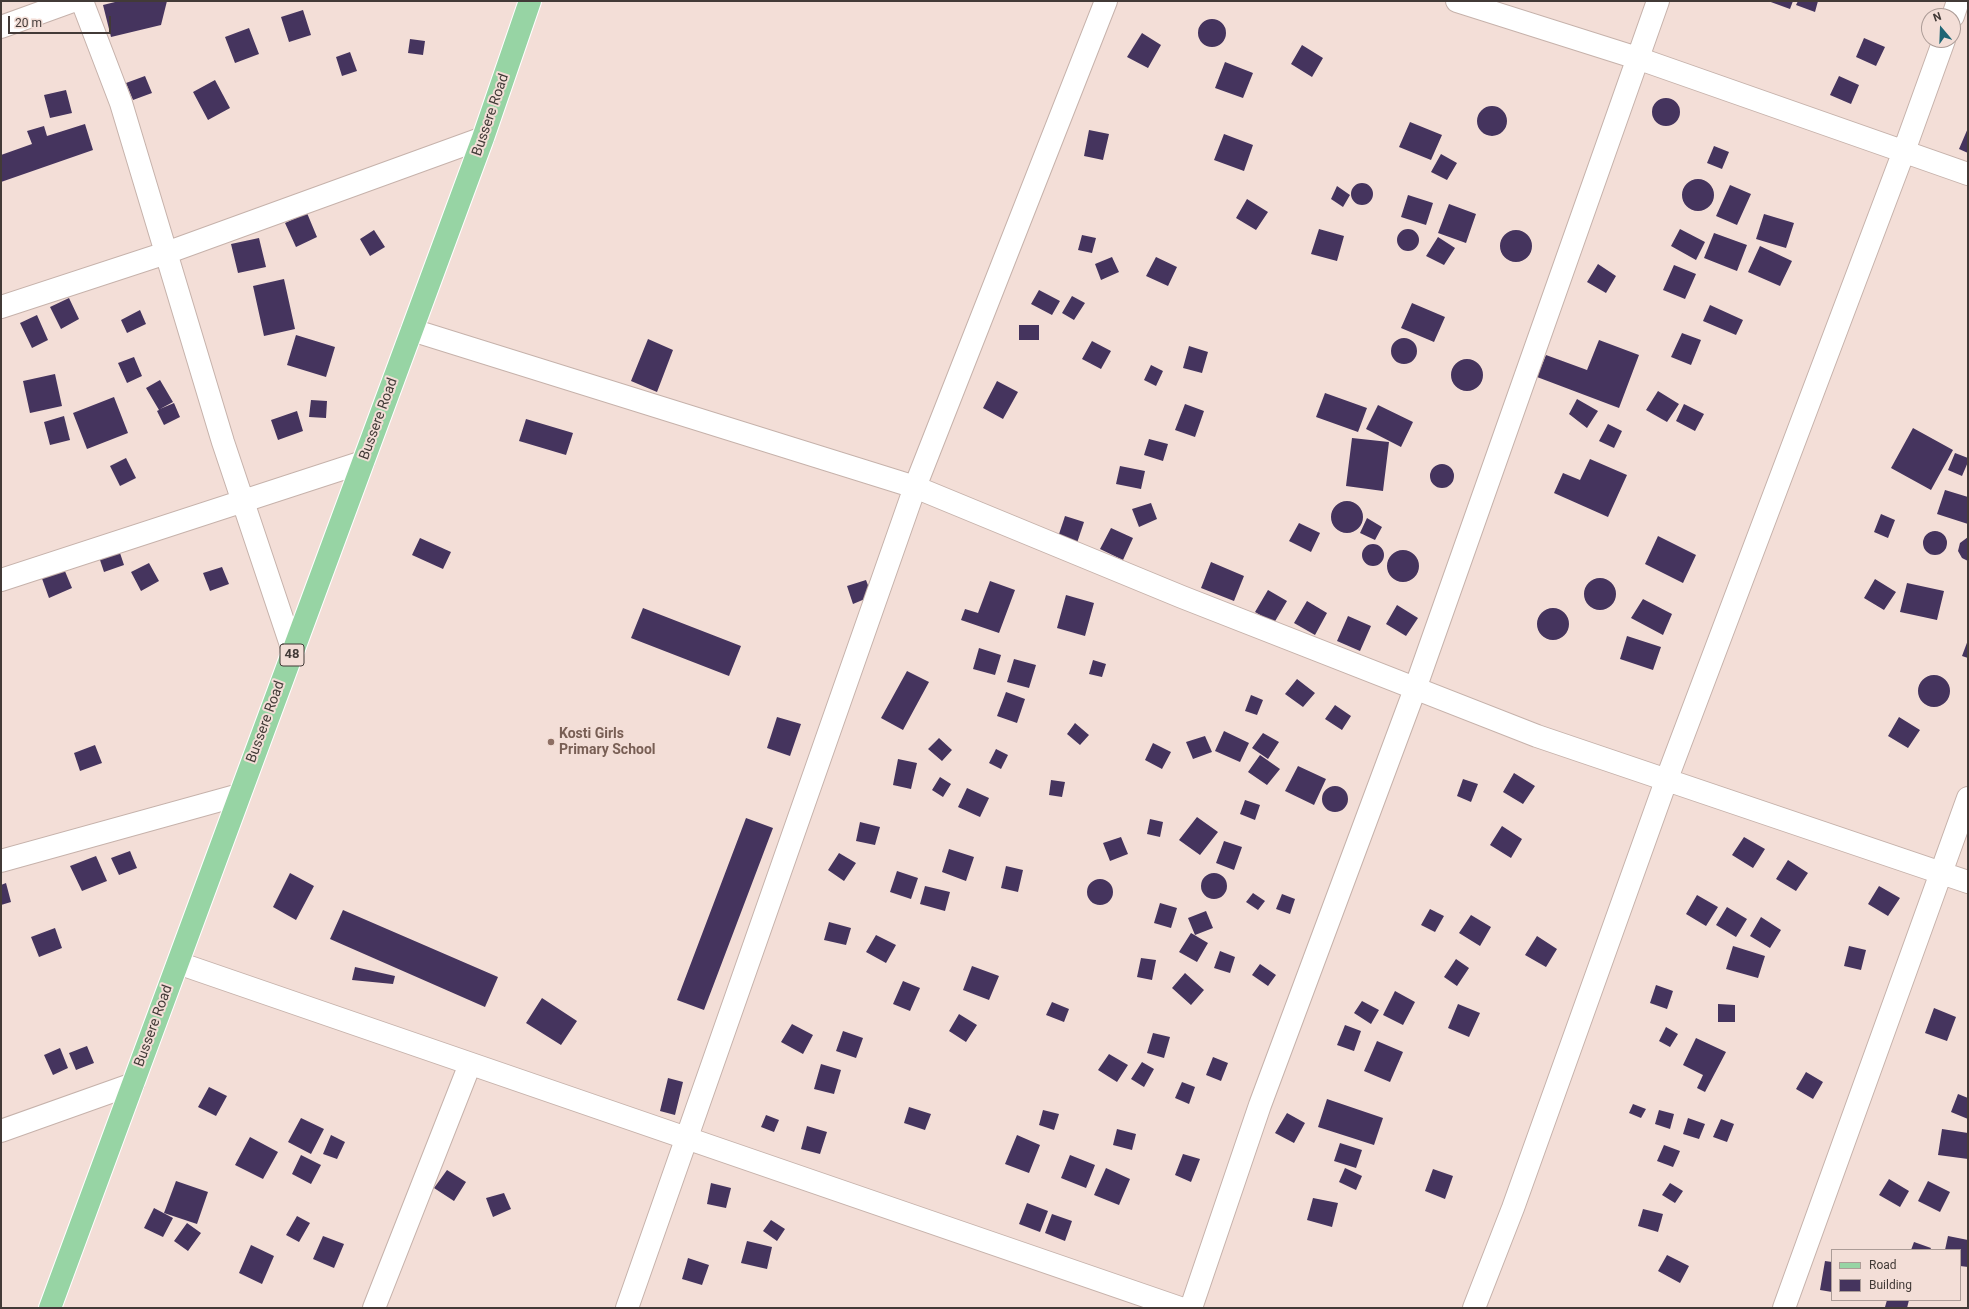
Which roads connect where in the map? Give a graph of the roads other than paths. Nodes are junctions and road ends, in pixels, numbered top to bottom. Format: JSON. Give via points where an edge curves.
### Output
{"nodes":[{"id":1,"x":73,"y":1,"type":"edge"},
{"id":2,"x":82,"y":1,"type":"edge"},
{"id":3,"x":530,"y":1,"type":"edge"},
{"id":4,"x":1106,"y":1,"type":"edge"},
{"id":5,"x":1457,"y":1,"type":"edge"},
{"id":6,"x":1658,"y":1,"type":"edge"},
{"id":7,"x":1,"y":27,"type":"edge"},
{"id":8,"x":1941,"y":48,"type":"edge"},
{"id":9,"x":1637,"y":58,"type":"junction"},
{"id":10,"x":483,"y":138,"type":"junction"},
{"id":11,"x":1904,"y":152,"type":"junction"},
{"id":12,"x":1968,"y":174,"type":"edge"},
{"id":13,"x":166,"y":254,"type":"junction"},
{"id":14,"x":1,"y":307,"type":"edge"},
{"id":15,"x":412,"y":330,"type":"junction"},
{"id":16,"x":363,"y":462,"type":"junction"},
{"id":17,"x":915,"y":487,"type":"junction"},
{"id":18,"x":243,"y":501,"type":"junction"},
{"id":19,"x":1,"y":580,"type":"edge"},
{"id":20,"x":293,"y":652,"type":"junction"},
{"id":21,"x":1415,"y":689,"type":"junction"},
{"id":22,"x":1666,"y":781,"type":"junction"},
{"id":23,"x":240,"y":795,"type":"junction"},
{"id":24,"x":1968,"y":798,"type":"edge"},
{"id":25,"x":1,"y":862,"type":"edge"},
{"id":26,"x":1941,"y":874,"type":"junction"},
{"id":27,"x":1968,"y":882,"type":"edge"},
{"id":28,"x":178,"y":963,"type":"junction"},
{"id":29,"x":470,"y":1064,"type":"junction"},
{"id":30,"x":133,"y":1084,"type":"junction"},
{"id":31,"x":1,"y":1131,"type":"edge"},
{"id":32,"x":686,"y":1138,"type":"junction"},
{"id":33,"x":50,"y":1308,"type":"edge"},
{"id":34,"x":374,"y":1308,"type":"edge"},
{"id":35,"x":627,"y":1308,"type":"edge"},
{"id":36,"x":1180,"y":1308,"type":"edge"},
{"id":37,"x":1192,"y":1308,"type":"edge"},
{"id":38,"x":1474,"y":1308,"type":"edge"},
{"id":39,"x":1784,"y":1308,"type":"edge"}],
"edges":[{"from":1,"to":7,"type":"street"},
{"from":2,"to":13,"type":"street","via":[[121,103]]},
{"from":3,"to":10,"type":"main road","name":"Bussere Road","number":"48"},
{"from":4,"to":17,"type":"street"},
{"from":5,"to":9,"type":"street"},
{"from":6,"to":9,"type":"street"},
{"from":8,"to":11,"type":"street"},
{"from":9,"to":11,"type":"street"},
{"from":9,"to":21,"type":"street"},
{"from":10,"to":13,"type":"street"},
{"from":10,"to":15,"type":"main road","name":"Bussere Road","number":"48"},
{"from":11,"to":12,"type":"street"},
{"from":11,"to":22,"type":"street"},
{"from":13,"to":14,"type":"street"},
{"from":13,"to":18,"type":"street"},
{"from":15,"to":16,"type":"main road","name":"Bussere Road","number":"48"},
{"from":15,"to":17,"type":"street"},
{"from":16,"to":18,"type":"street"},
{"from":16,"to":20,"type":"main road","name":"Bussere Road","number":"48"},
{"from":17,"to":21,"type":"street"},
{"from":17,"to":32,"type":"street"},
{"from":18,"to":19,"type":"street"},
{"from":18,"to":20,"type":"street"},
{"from":20,"to":23,"type":"main road","name":"Bussere Road","number":"48"},
{"from":21,"to":22,"type":"street","via":[[1537,736]]},
{"from":21,"to":37,"type":"street","via":[[1260,1105]]},
{"from":22,"to":26,"type":"street"},
{"from":22,"to":38,"type":"street","via":[[1513,1208]]},
{"from":23,"to":25,"type":"street"},
{"from":23,"to":28,"type":"main road","name":"Bussere Road","number":"48"},
{"from":24,"to":26,"type":"street"},
{"from":26,"to":27,"type":"street"},
{"from":26,"to":39,"type":"street"},
{"from":28,"to":29,"type":"street"},
{"from":28,"to":30,"type":"main road","name":"Bussere Road","number":"48"},
{"from":29,"to":32,"type":"street"},
{"from":29,"to":34,"type":"street"},
{"from":30,"to":31,"type":"street"},
{"from":30,"to":33,"type":"main road","name":"Bussere Road","number":"48"},
{"from":32,"to":35,"type":"street"},
{"from":32,"to":36,"type":"street"}]}
